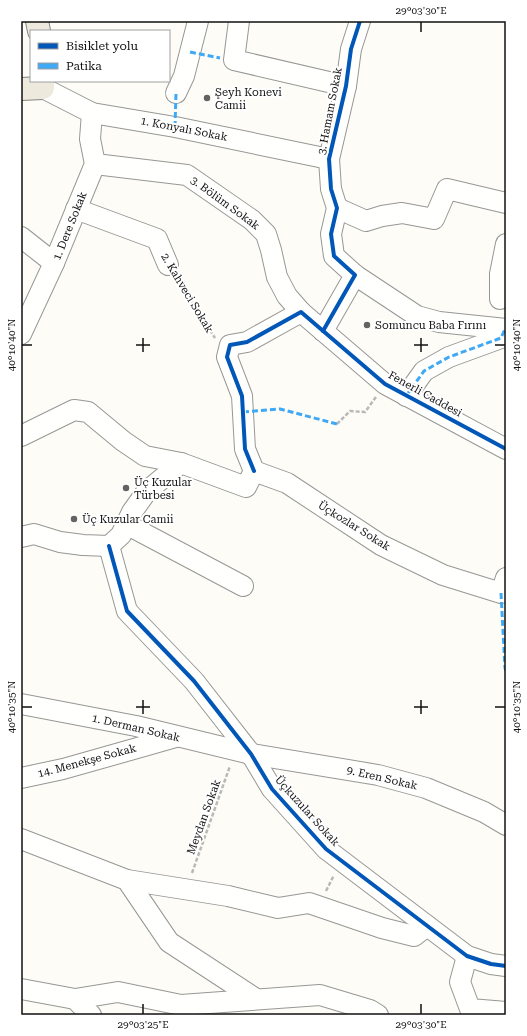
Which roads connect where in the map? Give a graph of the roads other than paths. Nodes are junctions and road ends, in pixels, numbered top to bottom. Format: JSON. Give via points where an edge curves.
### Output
{"nodes":[{"id":1,"x":198,"y":21,"type":"edge"},
{"id":2,"x":239,"y":21,"type":"edge"},
{"id":3,"x":360,"y":21,"type":"edge"},
{"id":4,"x":43,"y":84,"type":"edge"},
{"id":5,"x":346,"y":86,"type":"junction"},
{"id":6,"x":21,"y":89,"type":"edge"},
{"id":7,"x":176,"y":93,"type":"dead end"},
{"id":8,"x":92,"y":113,"type":"junction"},
{"id":9,"x":329,"y":158,"type":"junction"},
{"id":10,"x":95,"y":164,"type":"junction"},
{"id":11,"x":506,"y":203,"type":"edge"},
{"id":12,"x":337,"y":208,"type":"junction"},
{"id":13,"x":76,"y":209,"type":"junction"},
{"id":14,"x":21,"y":237,"type":"edge"},
{"id":15,"x":506,"y":244,"type":"edge"},
{"id":16,"x":54,"y":263,"type":"junction"},
{"id":17,"x":168,"y":265,"type":"road end"},
{"id":18,"x":355,"y":275,"type":"junction"},
{"id":19,"x":500,"y":299,"type":"dead end"},
{"id":20,"x":301,"y":312,"type":"junction"},
{"id":21,"x":22,"y":329,"type":"edge"},
{"id":22,"x":505,"y":329,"type":"edge"},
{"id":23,"x":323,"y":330,"type":"junction"},
{"id":24,"x":406,"y":396,"type":"junction"},
{"id":25,"x":21,"y":436,"type":"edge"},
{"id":26,"x":506,"y":449,"type":"edge"},
{"id":27,"x":181,"y":463,"type":"junction"},
{"id":28,"x":254,"y":471,"type":"junction"},
{"id":29,"x":129,"y":518,"type":"junction"},
{"id":30,"x":21,"y":537,"type":"edge"},
{"id":31,"x":108,"y":546,"type":"junction"},
{"id":32,"x":504,"y":585,"type":"edge"},
{"id":33,"x":243,"y":586,"type":"dead end"},
{"id":34,"x":21,"y":704,"type":"edge"},
{"id":35,"x":176,"y":737,"type":"junction"},
{"id":36,"x":243,"y":752,"type":"junction"},
{"id":37,"x":21,"y":778,"type":"edge"},
{"id":38,"x":506,"y":825,"type":"edge"},
{"id":39,"x":21,"y":839,"type":"edge"},
{"id":40,"x":127,"y":880,"type":"junction"},
{"id":41,"x":427,"y":926,"type":"junction"},
{"id":42,"x":467,"y":956,"type":"junction"},
{"id":43,"x":506,"y":966,"type":"edge"},
{"id":44,"x":21,"y":989,"type":"edge"},
{"id":45,"x":75,"y":999,"type":"junction"},
{"id":46,"x":256,"y":999,"type":"junction"},
{"id":47,"x":506,"y":1012,"type":"edge"},
{"id":48,"x":91,"y":1015,"type":"edge"},
{"id":49,"x":378,"y":1015,"type":"edge"}],
"edges":[{"from":1,"to":7,"type":"street","via":[[184,76]]},
{"from":2,"to":5,"type":"street","via":[[234,60]]},
{"from":3,"to":5,"type":"street","name":"3. Hamam Sokak","via":[[351,49]]},
{"from":4,"to":6,"type":"main road"},
{"from":4,"to":8,"type":"street","name":"1. Konyalı Sokak"},
{"from":5,"to":9,"type":"street","name":"3. Hamam Sokak"},
{"from":8,"to":9,"type":"street","name":"1. Konyalı Sokak"},
{"from":8,"to":10,"type":"street","via":[[90,139]]},
{"from":9,"to":12,"type":"street","name":"3. Hamam Sokak","via":[[331,189]]},
{"from":10,"to":13,"type":"street","name":"1. Dere Sokak"},
{"from":10,"to":20,"type":"street","name":"3. Bölüm Sokak","via":[[187,175],[252,220],[266,234],[277,276],[287,296]]},
{"from":11,"to":12,"type":"street","via":[[448,189],[434,219],[402,213],[366,221]]},
{"from":12,"to":18,"type":"street","via":[[331,234],[334,256]]},
{"from":13,"to":16,"type":"street","name":"1. Dere Sokak"},
{"from":13,"to":17,"type":"street","name":"2. Kahveci Sokak","via":[[157,239]]},
{"from":14,"to":16,"type":"street"},
{"from":15,"to":19,"type":"street","via":[[500,274]]},
{"from":16,"to":21,"type":"street","name":"1. Dere Sokak"},
{"from":18,"to":22,"type":"street","via":[[417,316],[440,322]]},
{"from":18,"to":23,"type":"street"},
{"from":20,"to":23,"type":"street","name":"3. Bölüm Sokak"},
{"from":20,"to":28,"type":"street","via":[[247,342],[230,345],[227,357],[242,396],[245,449]]},
{"from":22,"to":24,"type":"street","via":[[501,338],[449,357],[424,371]]},
{"from":23,"to":24,"type":"street","name":"Fenerli Caddesi","via":[[385,384]]},
{"from":24,"to":26,"type":"street","name":"Fenerli Caddesi"},
{"from":25,"to":27,"type":"street","via":[[74,410],[88,412],[145,456]]},
{"from":27,"to":28,"type":"street","via":[[246,487]]},
{"from":27,"to":29,"type":"street","via":[[147,491]]},
{"from":28,"to":32,"type":"street","name":"Üçkozlar Sokak","via":[[287,484],[381,545],[443,575]]},
{"from":29,"to":31,"type":"street","via":[[121,535]]},
{"from":29,"to":33,"type":"street"},
{"from":30,"to":31,"type":"street","via":[[34,534],[60,542]]},
{"from":31,"to":36,"type":"street","name":"Üçkuzular Sokak","via":[[127,611],[194,681]]},
{"from":34,"to":35,"type":"street","name":"1. Derman Sokak","via":[[136,726]]},
{"from":35,"to":36,"type":"street","name":"1. Derman Sokak"},
{"from":35,"to":37,"type":"street","name":"14. Menekşe Sokak","via":[[63,769]]},
{"from":36,"to":38,"type":"street","name":"9. Eren Sokak","via":[[378,775],[426,788],[484,812]]},
{"from":36,"to":41,"type":"street","name":"Üçkuzular Sokak","via":[[272,789],[326,849]]},
{"from":39,"to":40,"type":"street"},
{"from":40,"to":41,"type":"street","via":[[228,896],[278,908],[309,903],[414,936]]},
{"from":40,"to":46,"type":"street","via":[[169,942]]},
{"from":41,"to":42,"type":"street","name":"Üçkuzular Sokak"},
{"from":42,"to":43,"type":"street","name":"Üçkuzular Sokak"},
{"from":42,"to":47,"type":"street","via":[[460,982],[470,1009]]},
{"from":44,"to":45,"type":"street"},
{"from":45,"to":46,"type":"street","via":[[118,992],[181,1005]]},
{"from":45,"to":48,"type":"street"},
{"from":46,"to":49,"type":"street","via":[[320,994]]}]}
